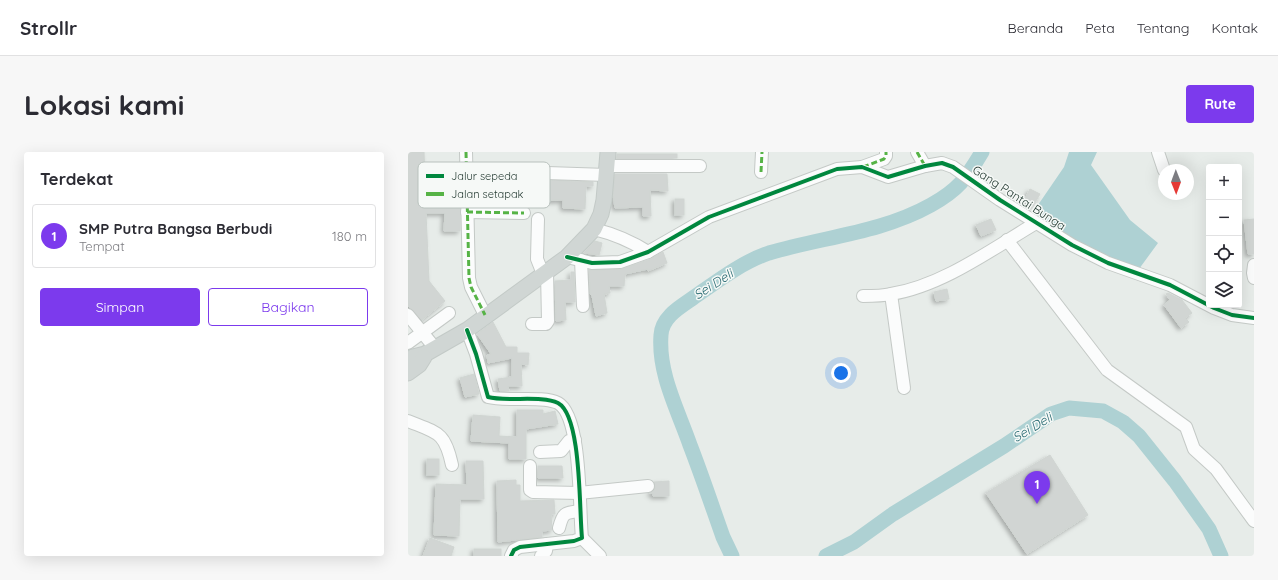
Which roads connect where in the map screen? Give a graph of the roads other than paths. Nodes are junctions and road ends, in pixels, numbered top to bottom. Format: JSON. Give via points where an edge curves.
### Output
{"nodes":[{"id":1,"x":466,"y":152,"type":"edge"},
{"id":2,"x":762,"y":152,"type":"edge"},
{"id":3,"x":886,"y":152,"type":"edge"},
{"id":4,"x":917,"y":152,"type":"edge"},
{"id":5,"x":1158,"y":152,"type":"edge"},
{"id":6,"x":947,"y":161,"type":"edge"},
{"id":7,"x":466,"y":162,"type":"edge"},
{"id":8,"x":1162,"y":164,"type":"edge"},
{"id":9,"x":608,"y":165,"type":"edge"},
{"id":10,"x":700,"y":166,"type":"dead end"},
{"id":11,"x":925,"y":166,"type":"junction"},
{"id":12,"x":862,"y":167,"type":"junction"},
{"id":13,"x":761,"y":172,"type":"dead end"},
{"id":14,"x":550,"y":174,"type":"edge"},
{"id":15,"x":467,"y":208,"type":"edge"},
{"id":16,"x":467,"y":212,"type":"junction"},
{"id":17,"x":524,"y":213,"type":"dead end"},
{"id":18,"x":538,"y":218,"type":"dead end"},
{"id":19,"x":1036,"y":223,"type":"junction"},
{"id":20,"x":594,"y":229,"type":"junction"},
{"id":21,"x":1007,"y":240,"type":"junction"},
{"id":22,"x":648,"y":252,"type":"junction"},
{"id":23,"x":574,"y":259,"type":"junction"},
{"id":24,"x":1254,"y":265,"type":"edge"},
{"id":25,"x":545,"y":273,"type":"junction"},
{"id":26,"x":1254,"y":278,"type":"edge"},
{"id":27,"x":891,"y":294,"type":"junction"},
{"id":28,"x":863,"y":296,"type":"dead end"},
{"id":29,"x":583,"y":306,"type":"dead end"},
{"id":30,"x":449,"y":313,"type":"dead end"},
{"id":31,"x":408,"y":315,"type":"edge"},
{"id":32,"x":485,"y":315,"type":"junction"},
{"id":33,"x":1254,"y":318,"type":"edge"},
{"id":34,"x":532,"y":324,"type":"dead end"},
{"id":35,"x":467,"y":330,"type":"junction"},
{"id":36,"x":422,"y":332,"type":"junction"},
{"id":37,"x":408,"y":343,"type":"edge"},
{"id":38,"x":430,"y":351,"type":"junction"},
{"id":39,"x":408,"y":361,"type":"edge"},
{"id":40,"x":408,"y":373,"type":"edge"},
{"id":41,"x":904,"y":388,"type":"dead end"},
{"id":42,"x":408,"y":421,"type":"edge"},
{"id":43,"x":575,"y":440,"type":"junction"},
{"id":44,"x":540,"y":452,"type":"dead end"},
{"id":45,"x":452,"y":466,"type":"dead end"},
{"id":46,"x":530,"y":466,"type":"dead end"},
{"id":47,"x":648,"y":486,"type":"dead end"},
{"id":48,"x":579,"y":493,"type":"junction"},
{"id":49,"x":580,"y":511,"type":"junction"},
{"id":50,"x":1254,"y":521,"type":"edge"},
{"id":51,"x":559,"y":528,"type":"dead end"},
{"id":52,"x":582,"y":538,"type":"junction"},
{"id":53,"x":547,"y":544,"type":"junction"},
{"id":54,"x":511,"y":556,"type":"edge"},
{"id":55,"x":541,"y":556,"type":"edge"},
{"id":56,"x":600,"y":556,"type":"edge"}],
"edges":[{"from":1,"to":7,"type":"street"},
{"from":2,"to":13,"type":"street"},
{"from":3,"to":12,"type":"street","via":[[884,159]]},
{"from":4,"to":11,"type":"street"},
{"from":5,"to":8,"type":"street"},
{"from":6,"to":11,"type":"street","name":"Gang Pantai Bunga"},
{"from":6,"to":19,"type":"street","name":"Gang Pantai Bunga","via":[[995,197]]},
{"from":9,"to":10,"type":"street"},
{"from":9,"to":14,"type":"street"},
{"from":9,"to":20,"type":"main road","via":[[601,214]]},
{"from":11,"to":12,"type":"street","name":"Gang Pantai Bunga","via":[[888,177]]},
{"from":12,"to":22,"type":"street","name":"Gang Pantai Bunga","via":[[837,169],[744,203],[709,217]]},
{"from":15,"to":16,"type":"street"},
{"from":16,"to":17,"type":"street"},
{"from":16,"to":32,"type":"street","via":[[469,278],[471,288]]},
{"from":18,"to":25,"type":"street","via":[[537,259]]},
{"from":19,"to":21,"type":"street"},
{"from":19,"to":33,"type":"street","name":"Gang Pantai Bunga","via":[[1108,263],[1170,285],[1232,315]]},
{"from":20,"to":22,"type":"street","via":[[627,239]]},
{"from":20,"to":23,"type":"main road"},
{"from":21,"to":27,"type":"street","via":[[965,265],[921,286]]},
{"from":21,"to":50,"type":"street","via":[[1107,370],[1186,427],[1194,449],[1216,469]]},
{"from":22,"to":23,"type":"street","name":"Gang Pantai Bunga","via":[[620,262],[592,263]]},
{"from":23,"to":25,"type":"main road"},
{"from":23,"to":29,"type":"street"},
{"from":24,"to":26,"type":"street"},
{"from":25,"to":32,"type":"main road"},
{"from":25,"to":34,"type":"street","via":[[548,322]]},
{"from":27,"to":28,"type":"street"},
{"from":27,"to":41,"type":"street"},
{"from":30,"to":36,"type":"street"},
{"from":31,"to":36,"type":"street"},
{"from":32,"to":35,"type":"main road"},
{"from":35,"to":38,"type":"main road"},
{"from":35,"to":43,"type":"street","via":[[488,397],[548,400],[558,403],[566,411]]},
{"from":36,"to":37,"type":"street"},
{"from":36,"to":38,"type":"street"},
{"from":38,"to":39,"type":"main road"},
{"from":38,"to":40,"type":"main road","via":[[419,365]]},
{"from":42,"to":45,"type":"street","via":[[431,430],[444,440],[448,446]]},
{"from":43,"to":44,"type":"street","via":[[570,441],[561,451]]},
{"from":43,"to":48,"type":"street"},
{"from":46,"to":48,"type":"street","via":[[531,492]]},
{"from":47,"to":48,"type":"street"},
{"from":48,"to":49,"type":"street"},
{"from":49,"to":51,"type":"street","via":[[562,516]]},
{"from":49,"to":52,"type":"street"},
{"from":52,"to":53,"type":"street"},
{"from":52,"to":56,"type":"street"},
{"from":53,"to":54,"type":"street","via":[[520,547],[514,550]]},
{"from":53,"to":55,"type":"street","via":[[546,551]]}]}
